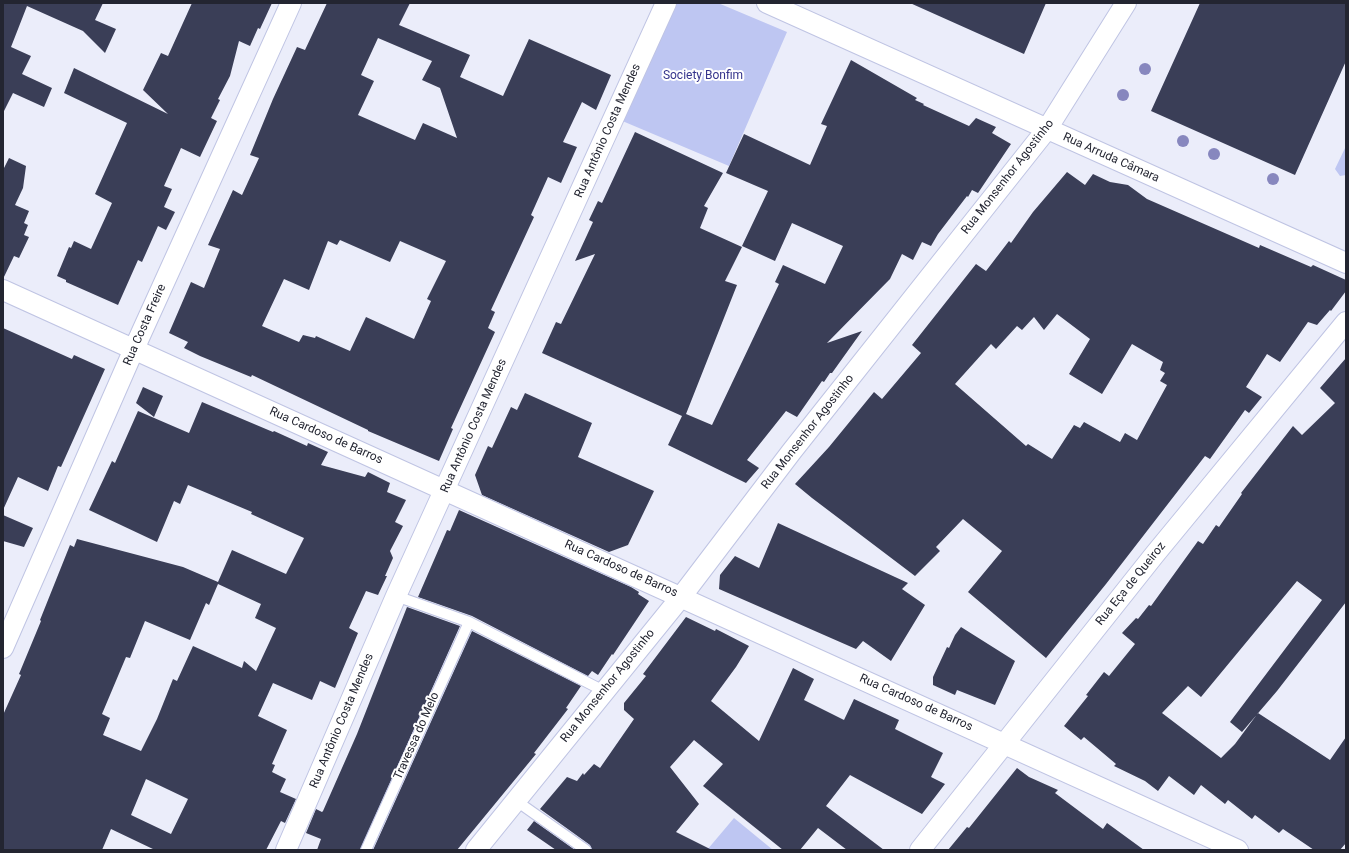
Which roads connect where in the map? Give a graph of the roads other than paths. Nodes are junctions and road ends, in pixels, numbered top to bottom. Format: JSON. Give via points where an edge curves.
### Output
{"nodes":[{"id":1,"x":291,"y":3,"type":"edge"},
{"id":2,"x":666,"y":3,"type":"edge"},
{"id":3,"x":767,"y":3,"type":"edge"},
{"id":4,"x":1126,"y":3,"type":"edge"},
{"id":5,"x":1047,"y":129,"type":"junction"},
{"id":6,"x":1346,"y":263,"type":"edge"},
{"id":7,"x":3,"y":290,"type":"edge"},
{"id":8,"x":1346,"y":322,"type":"edge"},
{"id":9,"x":134,"y":349,"type":"junction"},
{"id":10,"x":445,"y":490,"type":"junction"},
{"id":11,"x":396,"y":596,"type":"junction"},
{"id":12,"x":681,"y":597,"type":"junction"},
{"id":13,"x":469,"y":622,"type":"junction"},
{"id":14,"x":3,"y":648,"type":"edge"},
{"id":15,"x":604,"y":691,"type":"junction"},
{"id":16,"x":1004,"y":743,"type":"junction"},
{"id":17,"x":515,"y":800,"type":"junction"},
{"id":18,"x":286,"y":850,"type":"edge"},
{"id":19,"x":366,"y":850,"type":"edge"},
{"id":20,"x":476,"y":850,"type":"edge"},
{"id":21,"x":586,"y":850,"type":"edge"},
{"id":22,"x":920,"y":850,"type":"edge"},
{"id":23,"x":1238,"y":850,"type":"edge"}],
"edges":[{"from":1,"to":9,"type":"street","name":"Rua Costa Freire"},
{"from":2,"to":10,"type":"street","name":"Rua Antônio Costa Mendes"},
{"from":3,"to":5,"type":"street","name":"Rua Arruda Câmara"},
{"from":4,"to":5,"type":"street","name":"Rua Monsenhor Agostinho"},
{"from":5,"to":6,"type":"street","name":"Rua Arruda Câmara"},
{"from":5,"to":12,"type":"street","name":"Rua Monsenhor Agostinho","via":[[792,451]]},
{"from":7,"to":9,"type":"street","name":"Rua Cardoso de Barros"},
{"from":8,"to":16,"type":"street","name":"Rua Eça de Queiroz"},
{"from":9,"to":10,"type":"street","name":"Rua Cardoso de Barros"},
{"from":9,"to":14,"type":"street","name":"Rua Costa Freire"},
{"from":10,"to":11,"type":"street","name":"Rua Antônio Costa Mendes"},
{"from":10,"to":12,"type":"street","name":"Rua Cardoso de Barros"},
{"from":11,"to":13,"type":"lane"},
{"from":11,"to":18,"type":"street","name":"Rua Antônio Costa Mendes"},
{"from":12,"to":15,"type":"street","name":"Rua Monsenhor Agostinho"},
{"from":12,"to":16,"type":"street","name":"Rua Cardoso de Barros"},
{"from":13,"to":15,"type":"lane"},
{"from":13,"to":19,"type":"lane","name":"Travessa do Melo"},
{"from":15,"to":17,"type":"street","name":"Rua Monsenhor Agostinho"},
{"from":16,"to":22,"type":"street","name":"Rua Eça de Queiroz"},
{"from":16,"to":23,"type":"street","name":"Rua Cardoso de Barros"},
{"from":17,"to":20,"type":"street","name":"Rua Monsenhor Agostinho"},
{"from":17,"to":21,"type":"lane"}]}
